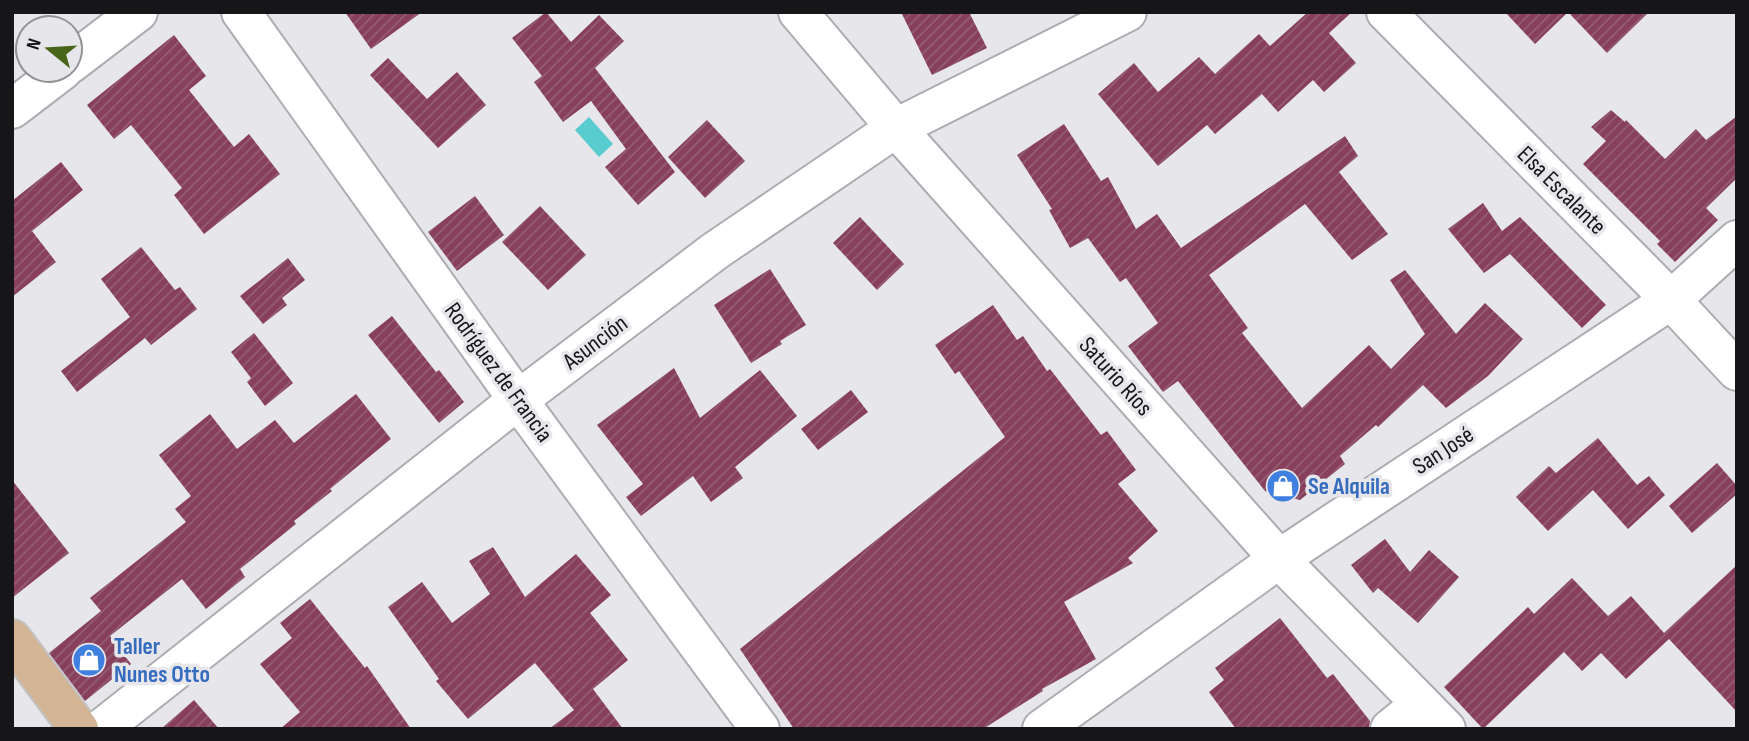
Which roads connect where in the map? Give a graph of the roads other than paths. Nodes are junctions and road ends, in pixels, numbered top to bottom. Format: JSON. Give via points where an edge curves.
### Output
{"nodes":[{"id":1,"x":138,"y":12,"type":"edge"},
{"id":2,"x":241,"y":12,"type":"edge"},
{"id":3,"x":797,"y":12,"type":"edge"},
{"id":4,"x":1127,"y":12,"type":"edge"},
{"id":5,"x":1386,"y":12,"type":"edge"},
{"id":6,"x":84,"y":53,"type":"edge"},
{"id":7,"x":45,"y":84,"type":"edge"},
{"id":8,"x":12,"y":109,"type":"edge"},
{"id":9,"x":896,"y":128,"type":"junction"},
{"id":10,"x":1737,"y":240,"type":"edge"},
{"id":11,"x":1671,"y":300,"type":"junction"},
{"id":12,"x":1737,"y":371,"type":"edge"},
{"id":13,"x":518,"y":400,"type":"junction"},
{"id":14,"x":1279,"y":559,"type":"junction"},
{"id":15,"x":12,"y":639,"type":"edge"},
{"id":16,"x":1433,"y":716,"type":"edge"},
{"id":17,"x":79,"y":729,"type":"edge"},
{"id":18,"x":101,"y":729,"type":"edge"},
{"id":19,"x":760,"y":729,"type":"edge"},
{"id":20,"x":1042,"y":729,"type":"edge"},
{"id":21,"x":1390,"y":729,"type":"edge"}],
"edges":[{"from":1,"to":6,"type":"street"},
{"from":2,"to":13,"type":"street","name":"Rodríguez de Francia"},
{"from":3,"to":9,"type":"street","name":"Saturio Ríos"},
{"from":4,"to":9,"type":"street","name":"Asunción"},
{"from":5,"to":11,"type":"street","name":"Elsa Escalante"},
{"from":7,"to":8,"type":"street"},
{"from":9,"to":13,"type":"street","name":"Asunción","via":[[715,251]]},
{"from":9,"to":14,"type":"street","name":"Saturio Ríos"},
{"from":10,"to":11,"type":"street","name":"San José"},
{"from":11,"to":12,"type":"street","name":"Elsa Escalante"},
{"from":11,"to":14,"type":"street","name":"San José"},
{"from":13,"to":18,"type":"street","name":"Asunción"},
{"from":13,"to":19,"type":"street","name":"Rodríguez de Francia"},
{"from":14,"to":16,"type":"street","name":"Saturio Ríos"},
{"from":14,"to":20,"type":"street","name":"San José"},
{"from":15,"to":17,"type":"main road"},
{"from":16,"to":21,"type":"street"}]}
